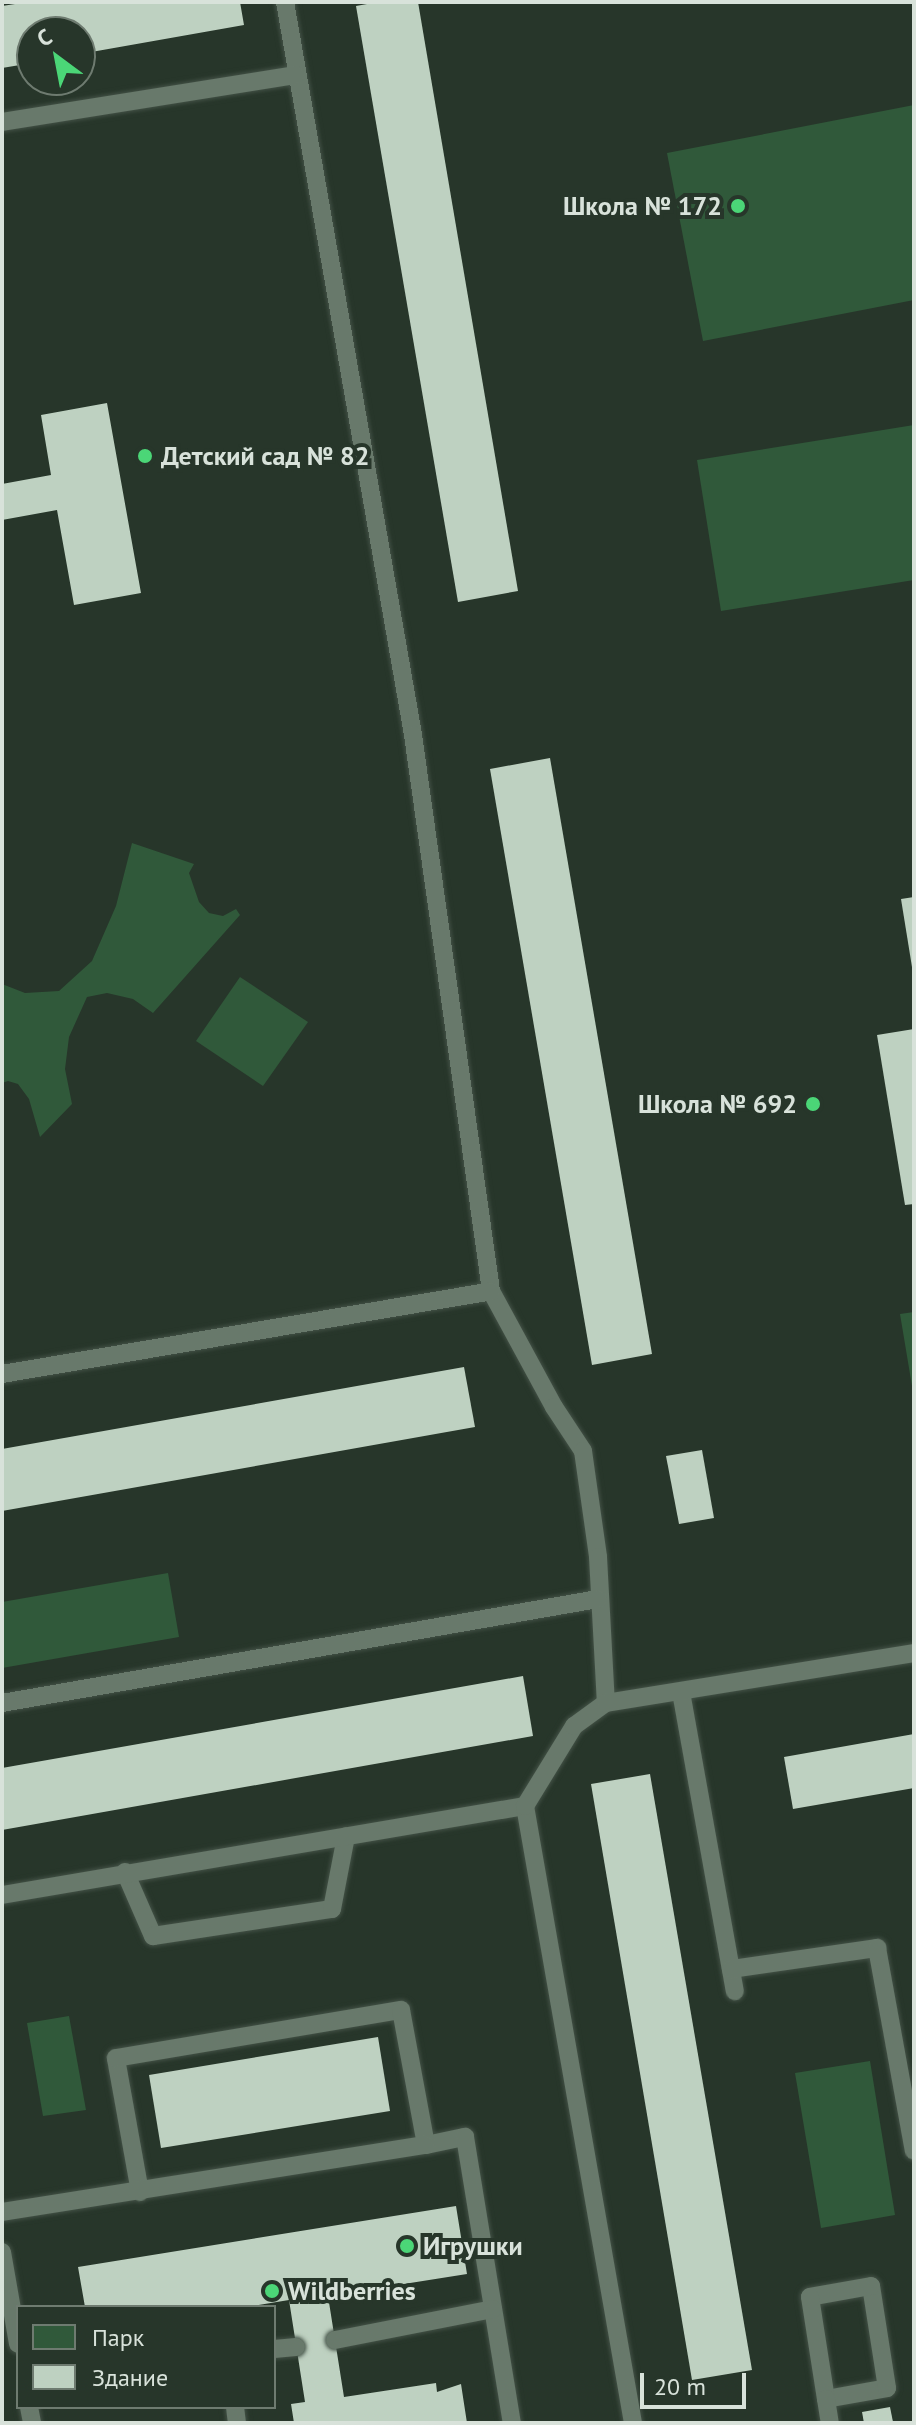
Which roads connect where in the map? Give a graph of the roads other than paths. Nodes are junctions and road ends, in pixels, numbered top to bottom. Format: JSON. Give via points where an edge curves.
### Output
{"nodes":[{"id":1,"x":285,"y":2,"type":"edge"},
{"id":2,"x":295,"y":75,"type":"junction"},
{"id":3,"x":2,"y":122,"type":"edge"},
{"id":4,"x":491,"y":1291,"type":"junction"},
{"id":5,"x":2,"y":1374,"type":"edge"},
{"id":6,"x":598,"y":1599,"type":"junction"},
{"id":7,"x":914,"y":1653,"type":"edge"},
{"id":8,"x":681,"y":1692,"type":"junction"},
{"id":9,"x":2,"y":1703,"type":"edge"},
{"id":10,"x":606,"y":1703,"type":"junction"},
{"id":11,"x":525,"y":1806,"type":"junction"},
{"id":12,"x":346,"y":1836,"type":"junction"},
{"id":13,"x":125,"y":1872,"type":"junction"},
{"id":14,"x":2,"y":1895,"type":"edge"},
{"id":15,"x":731,"y":1969,"type":"junction"},
{"id":16,"x":735,"y":1991,"type":"dead end"},
{"id":17,"x":426,"y":2145,"type":"junction"},
{"id":18,"x":914,"y":2151,"type":"edge"},
{"id":19,"x":140,"y":2192,"type":"junction"},
{"id":20,"x":2,"y":2212,"type":"edge"},
{"id":21,"x":2,"y":2252,"type":"edge"},
{"id":22,"x":493,"y":2309,"type":"junction"},
{"id":23,"x":16,"y":2332,"type":"edge"},
{"id":24,"x":335,"y":2340,"type":"dead end"},
{"id":25,"x":296,"y":2347,"type":"dead end"},
{"id":26,"x":276,"y":2349,"type":"edge"},
{"id":27,"x":826,"y":2399,"type":"junction"},
{"id":28,"x":512,"y":2423,"type":"edge"},
{"id":29,"x":633,"y":2423,"type":"edge"},
{"id":30,"x":830,"y":2423,"type":"edge"}],
"edges":[{"from":1,"to":2,"type":"lane"},
{"from":2,"to":3,"type":"lane"},
{"from":2,"to":4,"type":"lane","via":[[413,735]]},
{"from":4,"to":5,"type":"lane"},
{"from":4,"to":6,"type":"lane","via":[[583,1451],[598,1557]]},
{"from":6,"to":9,"type":"lane"},
{"from":6,"to":10,"type":"lane"},
{"from":7,"to":8,"type":"lane"},
{"from":8,"to":10,"type":"lane"},
{"from":8,"to":15,"type":"lane"},
{"from":10,"to":11,"type":"lane","via":[[574,1726]]},
{"from":11,"to":12,"type":"lane"},
{"from":11,"to":29,"type":"lane"},
{"from":12,"to":13,"type":"lane"},
{"from":12,"to":13,"type":"lane","via":[[332,1909],[153,1936]]},
{"from":13,"to":14,"type":"lane"},
{"from":15,"to":16,"type":"lane"},
{"from":15,"to":18,"type":"lane","via":[[877,1948]]},
{"from":17,"to":19,"type":"lane"},
{"from":17,"to":19,"type":"lane","via":[[401,2010],[116,2058]]},
{"from":17,"to":22,"type":"lane","via":[[465,2137]]},
{"from":19,"to":20,"type":"lane"},
{"from":21,"to":23,"type":"lane"},
{"from":22,"to":24,"type":"lane"},
{"from":22,"to":28,"type":"lane"},
{"from":25,"to":26,"type":"lane"},
{"from":27,"to":27,"type":"lane","via":[[810,2297],[871,2286],[887,2388]]},
{"from":27,"to":30,"type":"lane"}]}
